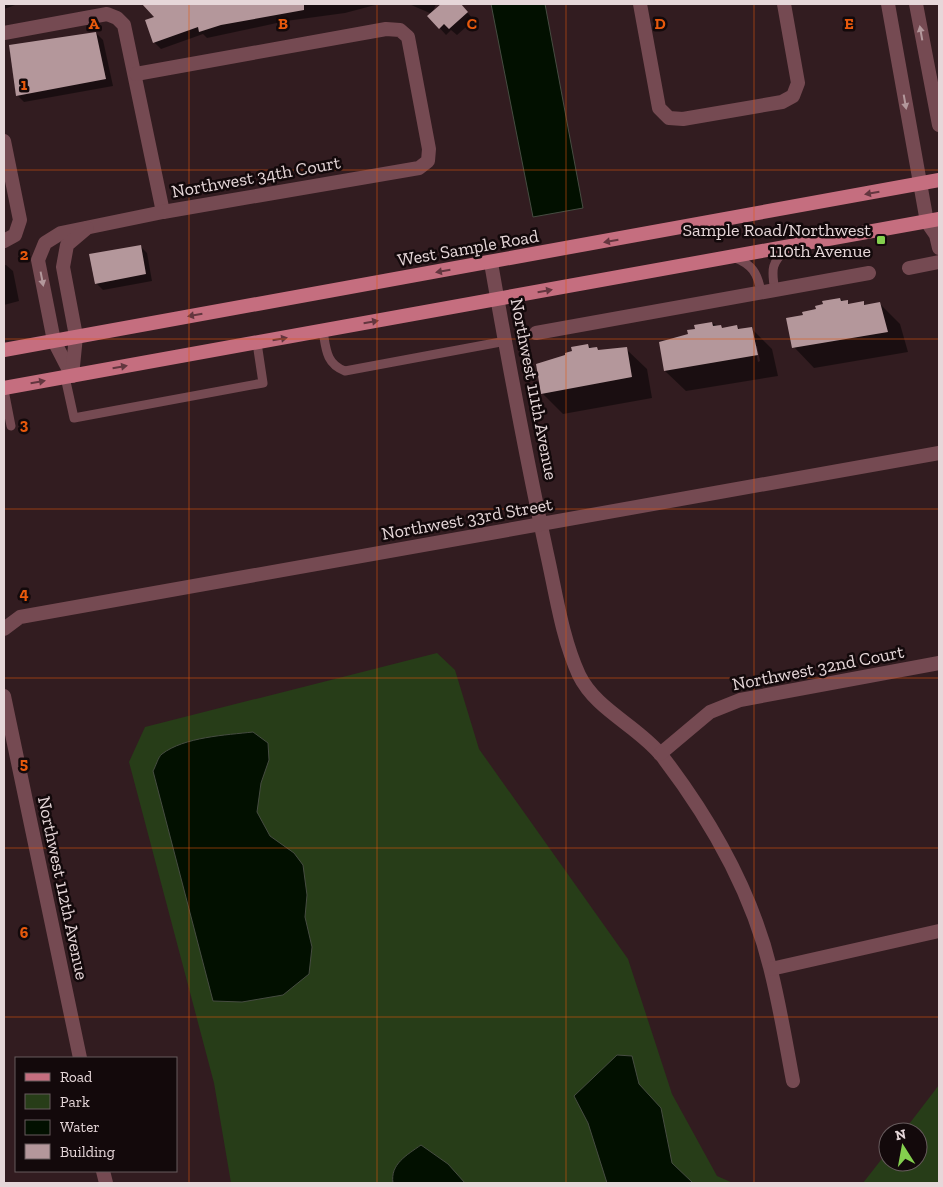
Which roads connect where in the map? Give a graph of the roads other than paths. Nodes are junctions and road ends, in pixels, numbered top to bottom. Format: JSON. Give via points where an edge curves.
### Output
{"nodes":[{"id":1,"x":640,"y":4,"type":"edge"},
{"id":2,"x":784,"y":4,"type":"edge"},
{"id":3,"x":888,"y":4,"type":"edge"},
{"id":4,"x":916,"y":4,"type":"edge"},
{"id":5,"x":4,"y":33,"type":"edge"},
{"id":6,"x":136,"y":74,"type":"junction"},
{"id":7,"x":939,"y":125,"type":"edge"},
{"id":8,"x":4,"y":141,"type":"edge"},
{"id":9,"x":939,"y":180,"type":"edge"},
{"id":10,"x":920,"y":184,"type":"junction"},
{"id":11,"x":163,"y":212,"type":"junction"},
{"id":12,"x":933,"y":221,"type":"edge"},
{"id":13,"x":87,"y":227,"type":"junction"},
{"id":14,"x":9,"y":238,"type":"edge"},
{"id":15,"x":789,"y":247,"type":"junction"},
{"id":16,"x":939,"y":248,"type":"edge"},
{"id":17,"x":733,"y":257,"type":"junction"},
{"id":18,"x":939,"y":262,"type":"edge"},
{"id":19,"x":491,"y":263,"type":"junction"},
{"id":20,"x":909,"y":268,"type":"dead end"},
{"id":21,"x":869,"y":273,"type":"dead end"},
{"id":22,"x":768,"y":292,"type":"junction"},
{"id":23,"x":498,"y":299,"type":"junction"},
{"id":24,"x":323,"y":331,"type":"junction"},
{"id":25,"x":536,"y":333,"type":"dead end"},
{"id":26,"x":76,"y":336,"type":"junction"},
{"id":27,"x":54,"y":341,"type":"junction"},
{"id":28,"x":506,"y":341,"type":"junction"},
{"id":29,"x":257,"y":343,"type":"junction"},
{"id":30,"x":4,"y":350,"type":"edge"},
{"id":31,"x":69,"y":376,"type":"junction"},
{"id":32,"x":4,"y":389,"type":"edge"},
{"id":33,"x":11,"y":426,"type":"dead end"},
{"id":34,"x":939,"y":453,"type":"edge"},
{"id":35,"x":541,"y":525,"type":"junction"},
{"id":36,"x":4,"y":629,"type":"edge"},
{"id":37,"x":939,"y":663,"type":"edge"},
{"id":38,"x":4,"y":696,"type":"edge"},
{"id":39,"x":660,"y":754,"type":"junction"},
{"id":40,"x":939,"y":931,"type":"edge"},
{"id":41,"x":771,"y":969,"type":"junction"},
{"id":42,"x":80,"y":1057,"type":"edge"},
{"id":43,"x":793,"y":1081,"type":"dead end"}],
"edges":[{"from":1,"to":2,"type":"street","via":[[659,108],[669,118],[683,119],[782,102],[793,96],[798,83]]},
{"from":3,"to":10,"type":"street","one_way":true},
{"from":7,"to":4,"type":"street","one_way":true},
{"from":5,"to":6,"type":"street","via":[[106,14],[124,25]]},
{"from":6,"to":11,"type":"street"},
{"from":6,"to":11,"type":"street","name":"Northwest 34th Court","via":[[386,29],[400,30],[408,37],[429,148],[428,161],[419,168]]},
{"from":8,"to":14,"type":"street","via":[[20,220]]},
{"from":9,"to":10,"type":"main road","name":"West Sample Road"},
{"from":10,"to":12,"type":"street"},
{"from":10,"to":19,"type":"main road","name":"West Sample Road","one_way":true},
{"from":11,"to":13,"type":"street","name":"Northwest 34th Court"},
{"from":12,"to":15,"type":"main road"},
{"from":12,"to":16,"type":"street"},
{"from":13,"to":26,"type":"street","via":[[67,245],[64,267]]},
{"from":13,"to":27,"type":"street","name":"Northwest 34th Court","one_way":true,"via":[[61,232],[45,243],[38,260]]},
{"from":15,"to":17,"type":"main road"},
{"from":15,"to":22,"type":"lane","via":[[776,258]]},
{"from":17,"to":22,"type":"lane","via":[[754,269]]},
{"from":23,"to":17,"type":"main road","one_way":true},
{"from":18,"to":20,"type":"street"},
{"from":19,"to":23,"type":"street","name":"Northwest 111th Avenue"},
{"from":19,"to":26,"type":"main road","name":"West Sample Road","one_way":true},
{"from":21,"to":22,"type":"street"},
{"from":22,"to":25,"type":"street"},
{"from":24,"to":23,"type":"main road","one_way":true},
{"from":23,"to":28,"type":"street","name":"Northwest 111th Avenue"},
{"from":24,"to":28,"type":"lane","via":[[329,361],[345,371]]},
{"from":29,"to":24,"type":"main road","one_way":true},
{"from":26,"to":27,"type":"main road","name":"West Sample Road"},
{"from":26,"to":31,"type":"street"},
{"from":27,"to":30,"type":"main road","name":"West Sample Road"},
{"from":27,"to":31,"type":"street","name":"Northwest 34th Court"},
{"from":28,"to":35,"type":"street","name":"Northwest 111th Avenue"},
{"from":31,"to":29,"type":"main road","one_way":true},
{"from":29,"to":31,"type":"lane","via":[[263,383],[74,418]]},
{"from":32,"to":31,"type":"main road","one_way":true},
{"from":32,"to":33,"type":"lane"},
{"from":34,"to":35,"type":"street","name":"Northwest 33rd Street"},
{"from":35,"to":36,"type":"street","name":"Northwest 33rd Street","via":[[20,617]]},
{"from":35,"to":39,"type":"street","name":"Northwest 111th Avenue","via":[[570,653],[581,678],[597,699]]},
{"from":37,"to":39,"type":"street","name":"Northwest 32nd Court","via":[[740,700],[710,712]]},
{"from":38,"to":42,"type":"street","name":"Northwest 112th Avenue"},
{"from":39,"to":41,"type":"street","name":"Northwest 111th Avenue","via":[[722,845],[745,894]]},
{"from":40,"to":41,"type":"street"},
{"from":41,"to":43,"type":"street","name":"Northwest 111th Avenue"}]}
